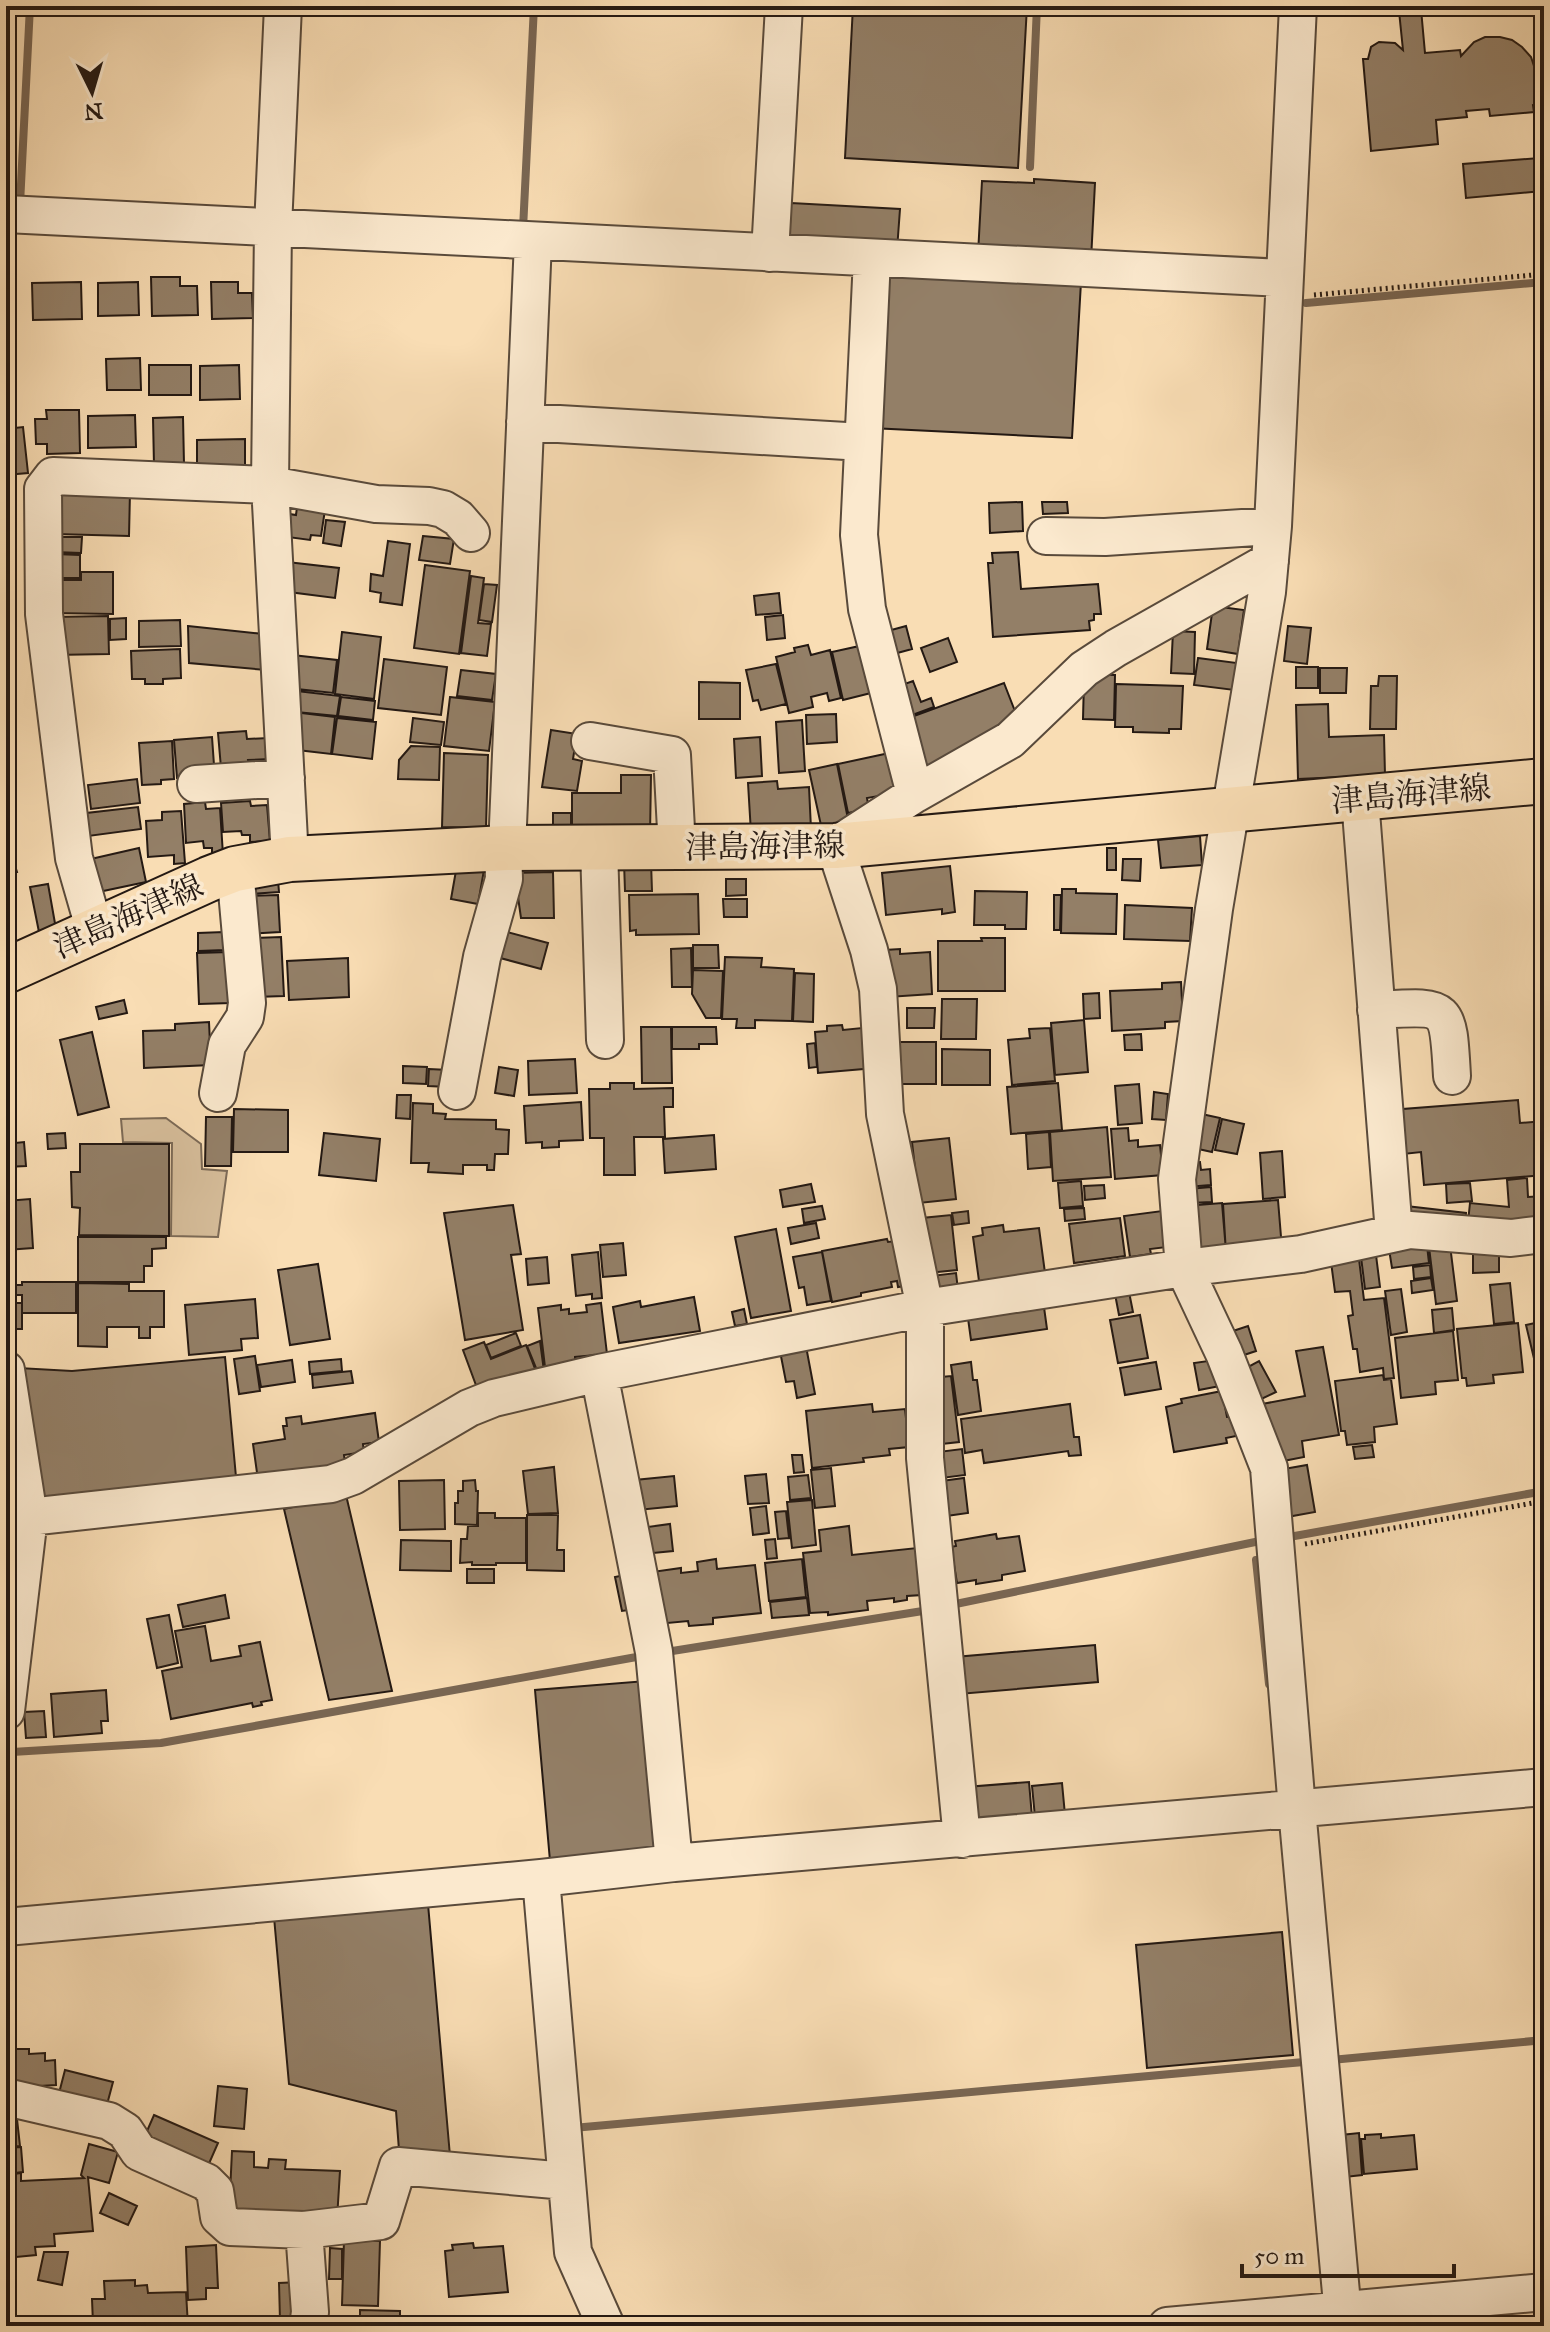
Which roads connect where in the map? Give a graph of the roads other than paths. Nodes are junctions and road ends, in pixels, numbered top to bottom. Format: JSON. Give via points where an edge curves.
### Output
{"nodes":[{"id":1,"x":283,"y":6,"type":"edge"},
{"id":2,"x":784,"y":6,"type":"edge"},
{"id":3,"x":1298,"y":6,"type":"edge"},
{"id":4,"x":6,"y":214,"type":"edge"},
{"id":5,"x":273,"y":227,"type":"junction"},
{"id":6,"x":533,"y":241,"type":"junction"},
{"id":7,"x":770,"y":253,"type":"junction"},
{"id":8,"x":872,"y":258,"type":"junction"},
{"id":9,"x":1284,"y":288,"type":"junction"},
{"id":10,"x":525,"y":422,"type":"junction"},
{"id":11,"x":863,"y":442,"type":"junction"},
{"id":12,"x":270,"y":485,"type":"junction"},
{"id":13,"x":1273,"y":526,"type":"junction"},
{"id":14,"x":471,"y":533,"type":"dead end"},
{"id":15,"x":1046,"y":536,"type":"dead end"},
{"id":16,"x":1270,"y":561,"type":"junction"},
{"id":17,"x":590,"y":741,"type":"dead end"},
{"id":18,"x":286,"y":778,"type":"junction"},
{"id":19,"x":1544,"y":781,"type":"edge"},
{"id":20,"x":196,"y":784,"type":"dead end"},
{"id":21,"x":922,"y":790,"type":"junction"},
{"id":22,"x":1360,"y":799,"type":"junction"},
{"id":23,"x":1229,"y":810,"type":"junction"},
{"id":24,"x":951,"y":835,"type":"junction"},
{"id":25,"x":835,"y":846,"type":"junction"},
{"id":26,"x":505,"y":848,"type":"junction"},
{"id":27,"x":599,"y":848,"type":"junction"},
{"id":28,"x":677,"y":848,"type":"junction"},
{"id":29,"x":290,"y":859,"type":"junction"},
{"id":30,"x":235,"y":869,"type":"junction"},
{"id":31,"x":95,"y":931,"type":"junction"},
{"id":32,"x":6,"y":971,"type":"edge"},
{"id":33,"x":1376,"y":1010,"type":"junction"},
{"id":34,"x":605,"y":1040,"type":"dead end"},
{"id":35,"x":1452,"y":1076,"type":"dead end"},
{"id":36,"x":457,"y":1091,"type":"dead end"},
{"id":37,"x":218,"y":1093,"type":"dead end"},
{"id":38,"x":1394,"y":1233,"type":"junction"},
{"id":39,"x":1544,"y":1234,"type":"edge"},
{"id":40,"x":1184,"y":1268,"type":"junction"},
{"id":41,"x":925,"y":1308,"type":"junction"},
{"id":42,"x":6,"y":1370,"type":"edge"},
{"id":43,"x":599,"y":1373,"type":"junction"},
{"id":44,"x":29,"y":1517,"type":"junction"},
{"id":45,"x":6,"y":1711,"type":"edge"},
{"id":46,"x":1544,"y":1787,"type":"edge"},
{"id":47,"x":1297,"y":1809,"type":"junction"},
{"id":48,"x":962,"y":1839,"type":"junction"},
{"id":49,"x":674,"y":1863,"type":"junction"},
{"id":50,"x":541,"y":1878,"type":"junction"},
{"id":51,"x":6,"y":1927,"type":"edge"},
{"id":52,"x":6,"y":2097,"type":"edge"},
{"id":53,"x":566,"y":2181,"type":"junction"},
{"id":54,"x":304,"y":2230,"type":"junction"},
{"id":55,"x":1544,"y":2292,"type":"edge"},
{"id":56,"x":1343,"y":2318,"type":"edge"},
{"id":57,"x":308,"y":2326,"type":"edge"},
{"id":58,"x":606,"y":2326,"type":"edge"},
{"id":59,"x":1167,"y":2326,"type":"edge"}],
"edges":[{"from":1,"to":5,"type":"street"},
{"from":2,"to":7,"type":"street"},
{"from":3,"to":9,"type":"street"},
{"from":4,"to":5,"type":"street"},
{"from":5,"to":6,"type":"street"},
{"from":5,"to":12,"type":"street"},
{"from":6,"to":7,"type":"street"},
{"from":6,"to":10,"type":"street"},
{"from":7,"to":8,"type":"street"},
{"from":8,"to":9,"type":"street"},
{"from":8,"to":11,"type":"street"},
{"from":9,"to":13,"type":"street"},
{"from":10,"to":11,"type":"street"},
{"from":10,"to":26,"type":"street"},
{"from":11,"to":21,"type":"street","via":[[859,535],[867,609]]},
{"from":12,"to":14,"type":"street","via":[[376,504],[443,509]]},
{"from":12,"to":18,"type":"street"},
{"from":12,"to":31,"type":"street","via":[[53,476],[43,489],[46,630],[74,858]]},
{"from":13,"to":15,"type":"street"},
{"from":13,"to":16,"type":"street"},
{"from":16,"to":21,"type":"street","via":[[1084,669],[1010,740]]},
{"from":16,"to":23,"type":"street"},
{"from":17,"to":28,"type":"street","via":[[672,755]]},
{"from":18,"to":20,"type":"street"},
{"from":18,"to":29,"type":"street"},
{"from":19,"to":22,"type":"main road","name":"津島海津線"},
{"from":21,"to":24,"type":"street"},
{"from":21,"to":25,"type":"street"},
{"from":22,"to":23,"type":"main road","name":"津島海津線"},
{"from":22,"to":33,"type":"street"},
{"from":23,"to":24,"type":"main road","name":"津島海津線"},
{"from":23,"to":40,"type":"street","via":[[1177,1179]]},
{"from":24,"to":25,"type":"main road","name":"津島海津線"},
{"from":25,"to":28,"type":"main road","name":"津島海津線"},
{"from":25,"to":41,"type":"street","via":[[878,989],[885,1114]]},
{"from":26,"to":27,"type":"main road","name":"津島海津線"},
{"from":26,"to":29,"type":"main road","name":"津島海津線"},
{"from":26,"to":36,"type":"street","via":[[504,879],[482,957]]},
{"from":27,"to":28,"type":"main road","name":"津島海津線"},
{"from":27,"to":34,"type":"street"},
{"from":29,"to":30,"type":"main road","name":"津島海津線"},
{"from":30,"to":31,"type":"main road","name":"津島海津線"},
{"from":30,"to":37,"type":"street","via":[[247,1003],[245,1017],[227,1045]]},
{"from":31,"to":32,"type":"main road","name":"津島海津線"},
{"from":33,"to":35,"type":"street","via":[[1426,1007],[1440,1013],[1449,1027]]},
{"from":33,"to":38,"type":"street"},
{"from":38,"to":39,"type":"street","via":[[1511,1238]]},
{"from":38,"to":40,"type":"street","via":[[1301,1254]]},
{"from":40,"to":41,"type":"street"},
{"from":40,"to":47,"type":"street","via":[[1269,1468]]},
{"from":41,"to":43,"type":"street"},
{"from":41,"to":48,"type":"street","via":[[925,1458]]},
{"from":42,"to":44,"type":"street"},
{"from":43,"to":44,"type":"street","via":[[469,1408],[331,1484]]},
{"from":43,"to":49,"type":"street","via":[[654,1652]]},
{"from":44,"to":45,"type":"street"},
{"from":46,"to":47,"type":"street"},
{"from":47,"to":48,"type":"street"},
{"from":47,"to":56,"type":"street"},
{"from":48,"to":49,"type":"street"},
{"from":49,"to":50,"type":"street"},
{"from":50,"to":51,"type":"street"},
{"from":50,"to":53,"type":"street"},
{"from":52,"to":54,"type":"street","via":[[109,2121],[125,2131],[139,2152],[206,2182],[215,2191],[219,2217],[230,2227]]},
{"from":53,"to":54,"type":"street","via":[[398,2166],[381,2221]]},
{"from":53,"to":58,"type":"street","via":[[573,2252]]},
{"from":54,"to":57,"type":"street"},
{"from":55,"to":56,"type":"street"},
{"from":56,"to":59,"type":"street"}]}
